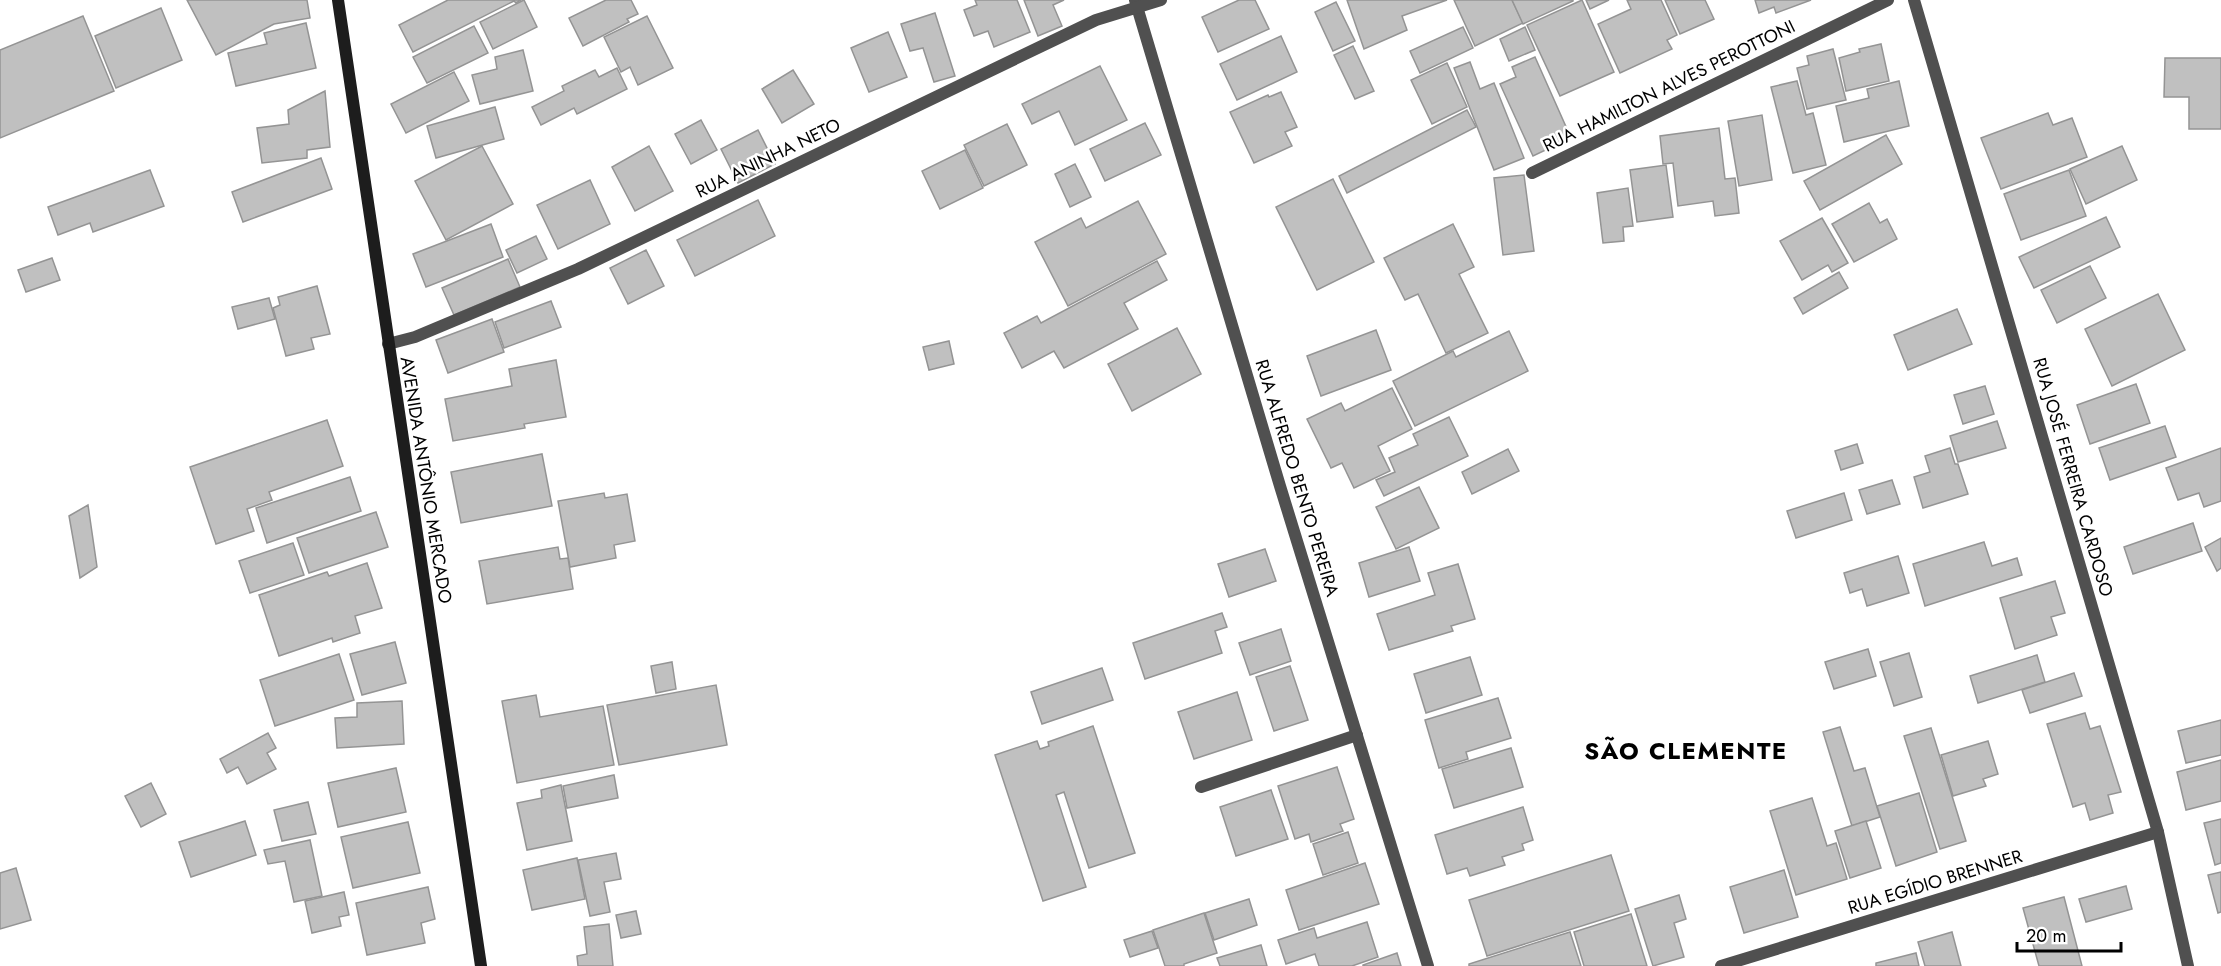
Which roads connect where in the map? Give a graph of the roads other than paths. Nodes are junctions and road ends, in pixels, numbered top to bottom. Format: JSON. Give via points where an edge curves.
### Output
{"nodes":[{"id":1,"x":338,"y":0,"type":"edge"},
{"id":2,"x":1161,"y":0,"type":"edge"},
{"id":3,"x":1888,"y":0,"type":"edge"},
{"id":4,"x":1914,"y":0,"type":"edge"},
{"id":5,"x":1136,"y":4,"type":"edge"},
{"id":6,"x":1532,"y":173,"type":"dead end"},
{"id":7,"x":388,"y":344,"type":"junction"},
{"id":8,"x":1357,"y":735,"type":"junction"},
{"id":9,"x":1201,"y":787,"type":"dead end"},
{"id":10,"x":2158,"y":832,"type":"junction"},
{"id":11,"x":481,"y":966,"type":"edge"},
{"id":12,"x":1428,"y":966,"type":"edge"},
{"id":13,"x":1721,"y":966,"type":"edge"},
{"id":14,"x":2188,"y":966,"type":"edge"}],
"edges":[{"from":1,"to":7,"type":"street","name":"AVENIDA ANTÔNIO MERCADO"},
{"from":2,"to":5,"type":"street","name":"RUA ANINHA NETO"},
{"from":3,"to":6,"type":"street","name":"RUA HAMILTON ALVES PEROTTONI"},
{"from":4,"to":10,"type":"street","name":"RUA JOSÉ FERREIRA CARDOSO"},
{"from":5,"to":7,"type":"street","name":"RUA ANINHA NETO","via":[[578,269],[415,337]]},
{"from":5,"to":8,"type":"street","name":"RUA ALFREDO BENTO PEREIRA"},
{"from":7,"to":11,"type":"street","name":"AVENIDA ANTÔNIO MERCADO"},
{"from":8,"to":9,"type":"street"},
{"from":8,"to":12,"type":"street","name":"RUA ALFREDO BENTO PEREIRA"},
{"from":10,"to":13,"type":"street","name":"RUA EGÍDIO BRENNER"},
{"from":10,"to":14,"type":"street","name":"RUA JOSÉ FERREIRA CARDOSO"}]}
